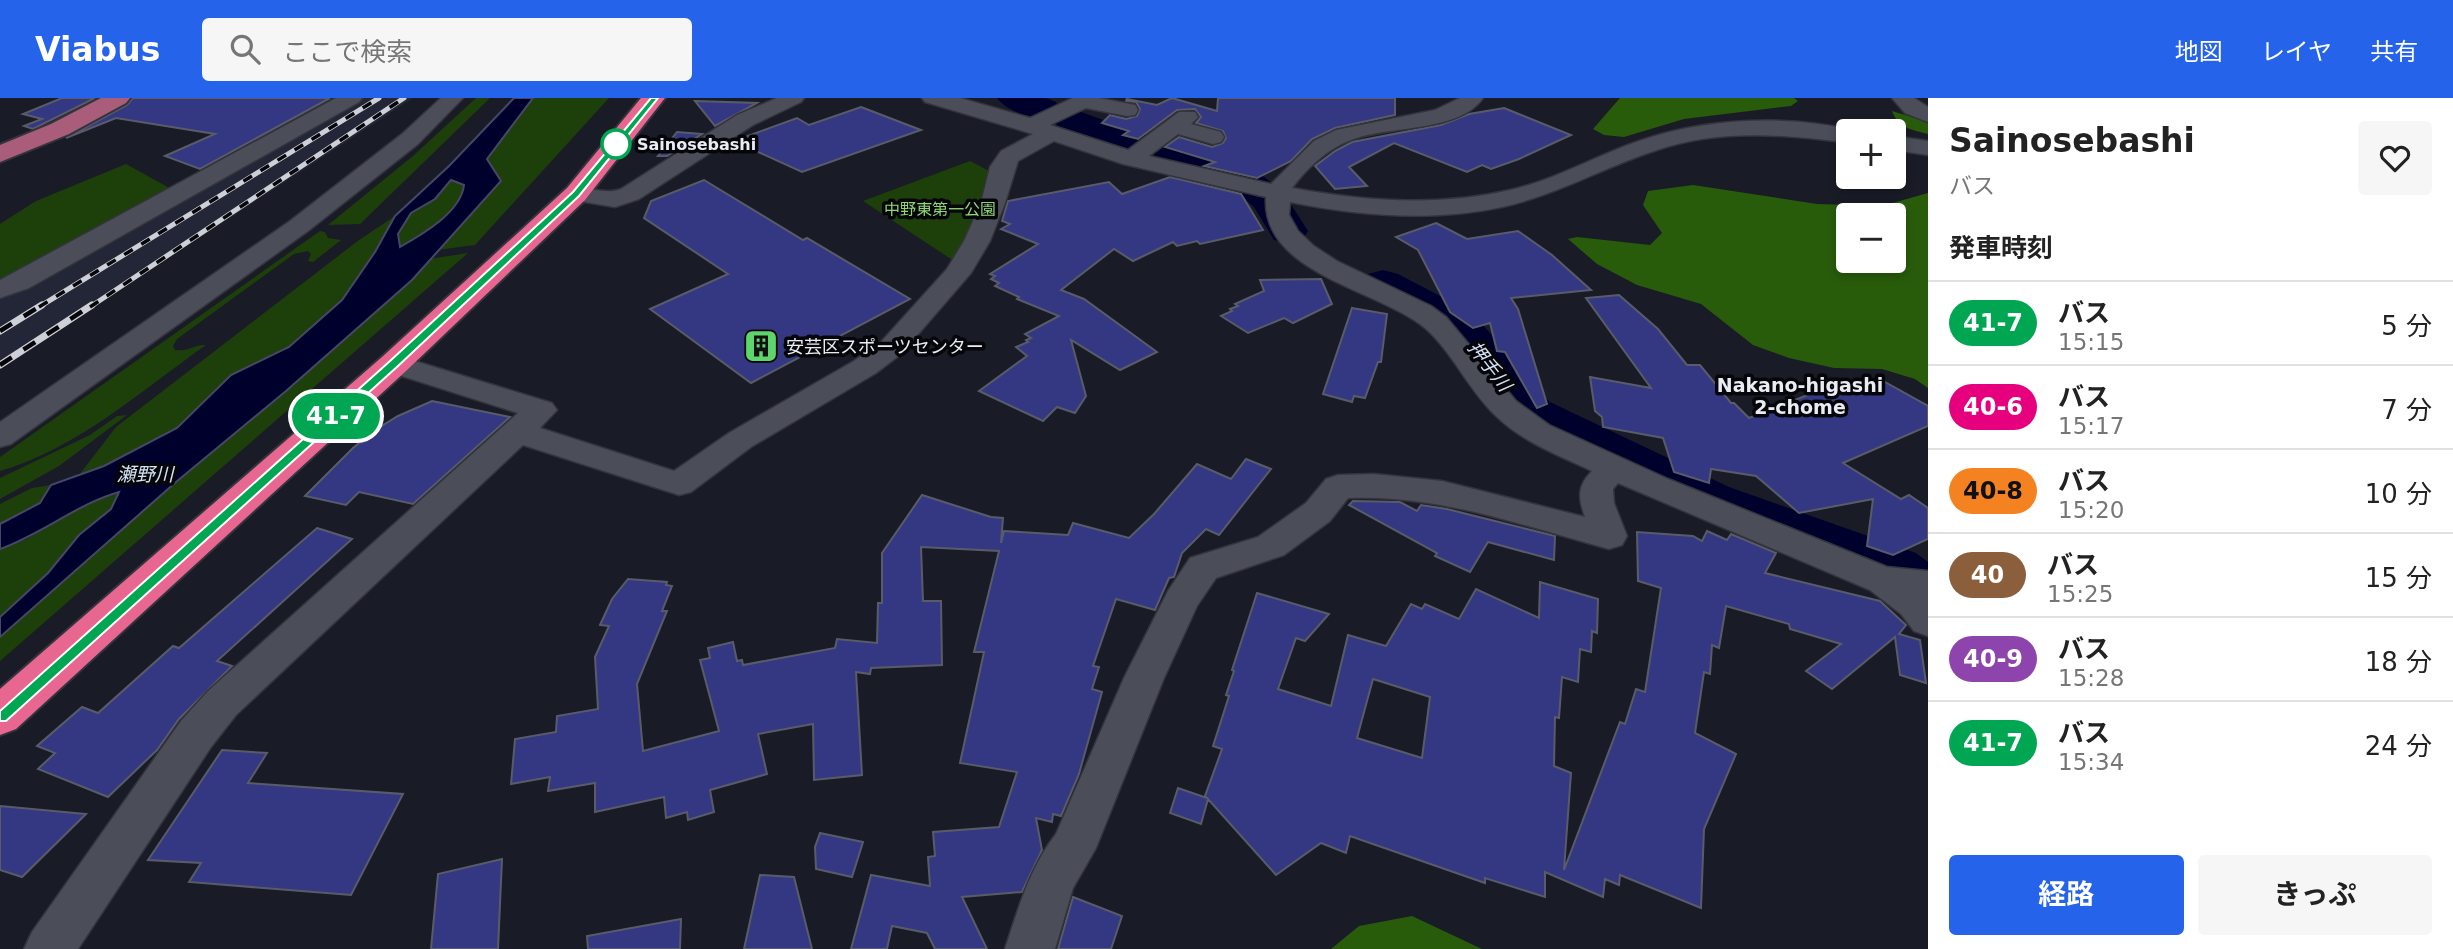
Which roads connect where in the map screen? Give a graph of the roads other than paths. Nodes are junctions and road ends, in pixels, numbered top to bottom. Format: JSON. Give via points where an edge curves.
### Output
{"nodes":[{"id":1,"x":118,"y":98,"type":"edge"},
{"id":2,"x":352,"y":98,"type":"edge"},
{"id":3,"x":453,"y":98,"type":"edge"},
{"id":4,"x":653,"y":98,"type":"edge"},
{"id":5,"x":794,"y":98,"type":"edge"},
{"id":6,"x":932,"y":98,"type":"edge"},
{"id":7,"x":1473,"y":98,"type":"edge"},
{"id":8,"x":1902,"y":98,"type":"edge"},
{"id":9,"x":959,"y":100,"type":"edge"},
{"id":10,"x":1127,"y":110,"type":"dead end"},
{"id":11,"x":1928,"y":116,"type":"edge"},
{"id":12,"x":1042,"y":130,"type":"junction"},
{"id":13,"x":1836,"y":135,"type":"edge"},
{"id":14,"x":1213,"y":137,"type":"dead end"},
{"id":15,"x":1906,"y":145,"type":"edge"},
{"id":16,"x":1928,"y":148,"type":"edge"},
{"id":17,"x":0,"y":154,"type":"edge"},
{"id":18,"x":1131,"y":159,"type":"junction"},
{"id":19,"x":1278,"y":193,"type":"junction"},
{"id":20,"x":576,"y":194,"type":"junction"},
{"id":21,"x":0,"y":290,"type":"edge"},
{"id":22,"x":394,"y":364,"type":"junction"},
{"id":23,"x":517,"y":432,"type":"junction"},
{"id":24,"x":0,"y":437,"type":"edge"},
{"id":25,"x":1613,"y":468,"type":"junction"},
{"id":26,"x":1884,"y":582,"type":"junction"},
{"id":27,"x":1928,"y":585,"type":"edge"},
{"id":28,"x":1928,"y":621,"type":"edge"},
{"id":29,"x":0,"y":716,"type":"edge"},
{"id":30,"x":49,"y":949,"type":"edge"},
{"id":31,"x":1030,"y":949,"type":"edge"}],
"edges":[{"from":1,"to":17,"type":"main road"},
{"from":2,"to":21,"type":"street"},
{"from":3,"to":24,"type":"street","via":[[410,139],[299,226]]},
{"from":4,"to":20,"type":"highway"},
{"from":5,"to":20,"type":"street","via":[[745,120],[630,194],[615,200]]},
{"from":6,"to":9,"type":"street"},
{"from":7,"to":19,"type":"street","via":[[1446,114],[1343,135],[1307,155]]},
{"from":8,"to":11,"type":"street"},
{"from":9,"to":12,"type":"street"},
{"from":10,"to":12,"type":"street","via":[[1083,101]]},
{"from":12,"to":18,"type":"street"},
{"from":12,"to":23,"type":"street","via":[[1002,167],[977,241],[958,273],[891,348],[740,440],[679,484]]},
{"from":13,"to":19,"type":"street","via":[[1770,130],[1696,134],[1650,145],[1511,197],[1440,207],[1337,204]]},
{"from":14,"to":18,"type":"street","via":[[1181,121]]},
{"from":15,"to":16,"type":"street"},
{"from":18,"to":19,"type":"street"},
{"from":19,"to":25,"type":"street","via":[[1277,216],[1286,237],[1311,258],[1444,328],[1501,406],[1523,423]]},
{"from":20,"to":22,"type":"highway"},
{"from":22,"to":23,"type":"street","via":[[541,410]]},
{"from":22,"to":29,"type":"highway"},
{"from":23,"to":30,"type":"street","via":[[222,703]]},
{"from":25,"to":26,"type":"street"},
{"from":25,"to":31,"type":"street","via":[[1596,486],[1609,536],[1431,489],[1372,483],[1338,487],[1318,512],[1271,546],[1203,568],[1181,601],[1130,709],[1073,848],[1044,903]]},
{"from":26,"to":27,"type":"street"},
{"from":26,"to":28,"type":"street"}]}
